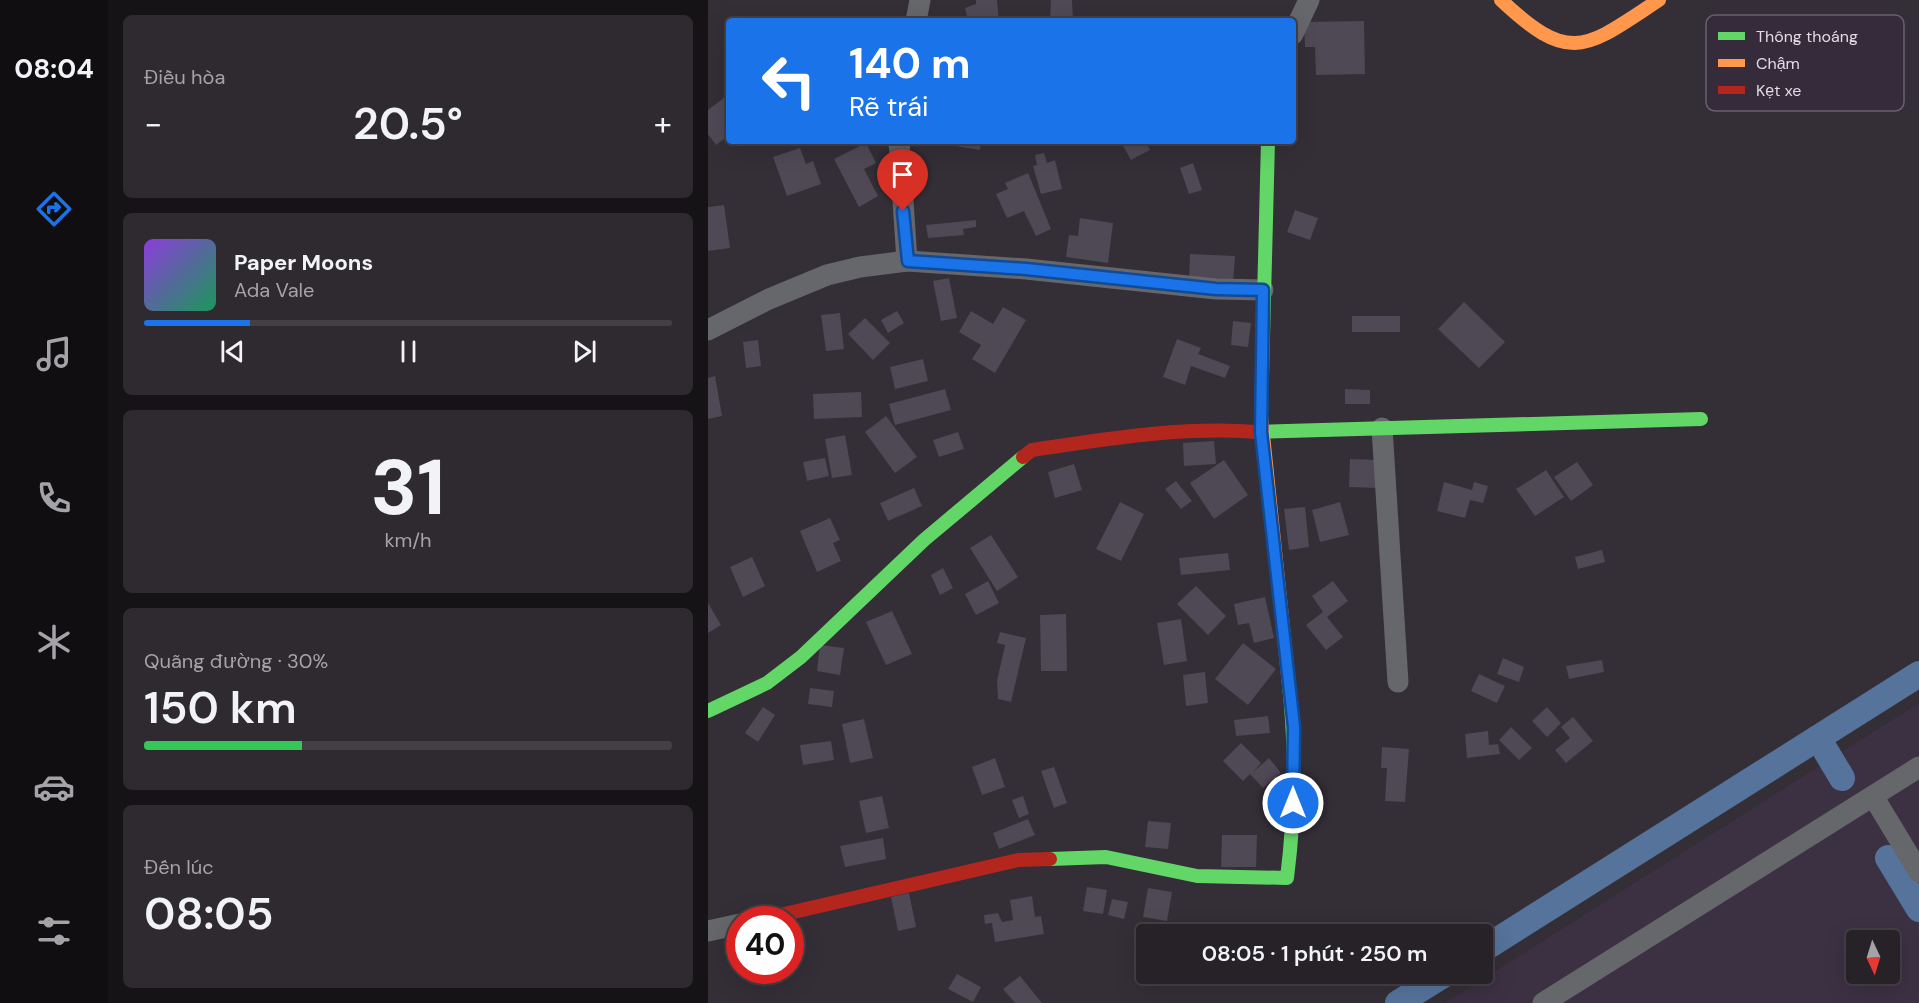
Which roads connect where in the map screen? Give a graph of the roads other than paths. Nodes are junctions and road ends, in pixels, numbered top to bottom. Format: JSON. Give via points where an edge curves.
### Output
{"nodes":[{"id":1,"x":920,"y":0,"type":"edge"},
{"id":2,"x":1309,"y":0,"type":"edge"},
{"id":3,"x":1501,"y":0,"type":"edge"},
{"id":4,"x":1659,"y":0,"type":"edge"},
{"id":5,"x":917,"y":18,"type":"edge"},
{"id":6,"x":1296,"y":28,"type":"edge"},
{"id":7,"x":898,"y":144,"type":"edge"},
{"id":8,"x":1268,"y":144,"type":"edge"},
{"id":9,"x":908,"y":261,"type":"junction"},
{"id":10,"x":1263,"y":290,"type":"junction"},
{"id":11,"x":708,"y":330,"type":"edge"},
{"id":12,"x":1701,"y":419,"type":"dead end"},
{"id":13,"x":1382,"y":428,"type":"junction"},
{"id":14,"x":1261,"y":432,"type":"junction"},
{"id":15,"x":1398,"y":682,"type":"dead end"},
{"id":16,"x":708,"y":711,"type":"edge"},
{"id":17,"x":1919,"y":767,"type":"edge"},
{"id":18,"x":1873,"y":796,"type":"junction"},
{"id":19,"x":1919,"y":872,"type":"edge"},
{"id":20,"x":804,"y":910,"type":"edge"},
{"id":21,"x":726,"y":927,"type":"edge"},
{"id":22,"x":708,"y":931,"type":"edge"},
{"id":23,"x":1543,"y":1003,"type":"edge"}],
"edges":[{"from":1,"to":5,"type":"street"},
{"from":2,"to":6,"type":"street"},
{"from":3,"to":4,"type":"street","via":[[1529,26],[1567,45],[1593,41]]},
{"from":7,"to":9,"type":"street"},
{"from":8,"to":10,"type":"street"},
{"from":9,"to":10,"type":"street"},
{"from":9,"to":11,"type":"street","via":[[827,275]]},
{"from":10,"to":14,"type":"street"},
{"from":12,"to":13,"type":"street"},
{"from":13,"to":14,"type":"street"},
{"from":13,"to":15,"type":"street"},
{"from":14,"to":16,"type":"street","via":[[1223,429],[1130,436],[1032,450],[924,540],[801,657],[767,683]]},
{"from":14,"to":20,"type":"street","via":[[1294,727],[1292,840],[1287,878],[1197,876],[1106,857],[1018,860]]},
{"from":17,"to":18,"type":"street"},
{"from":18,"to":19,"type":"street"},
{"from":18,"to":23,"type":"street"},
{"from":21,"to":22,"type":"street"}]}
